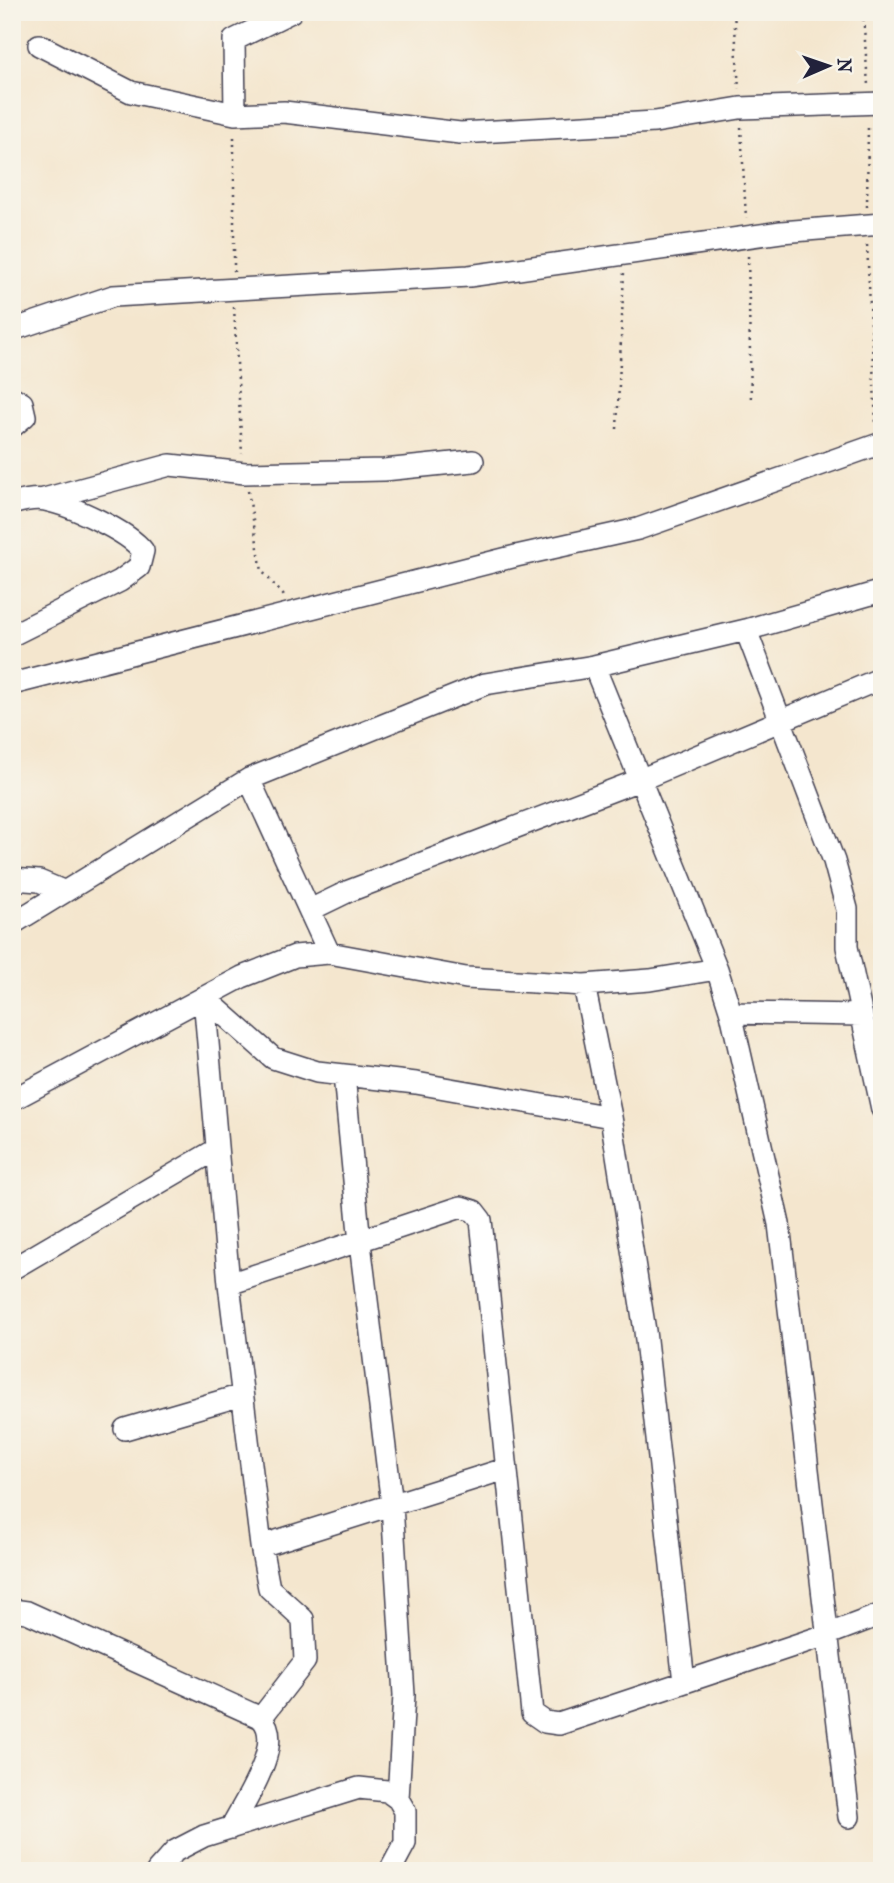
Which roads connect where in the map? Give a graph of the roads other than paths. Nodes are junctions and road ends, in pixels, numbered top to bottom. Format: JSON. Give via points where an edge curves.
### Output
{"nodes":[{"id":1,"x":291,"y":12,"type":"edge"},
{"id":2,"x":39,"y":45,"type":"dead end"},
{"id":3,"x":882,"y":103,"type":"edge"},
{"id":4,"x":234,"y":114,"type":"junction"},
{"id":5,"x":882,"y":224,"type":"edge"},
{"id":6,"x":12,"y":330,"type":"edge"},
{"id":7,"x":12,"y":397,"type":"edge"},
{"id":8,"x":12,"y":427,"type":"edge"},
{"id":9,"x":882,"y":443,"type":"edge"},
{"id":10,"x":473,"y":461,"type":"dead end"},
{"id":11,"x":44,"y":499,"type":"junction"},
{"id":12,"x":12,"y":504,"type":"edge"},
{"id":13,"x":882,"y":591,"type":"edge"},
{"id":14,"x":746,"y":630,"type":"junction"},
{"id":15,"x":12,"y":635,"type":"edge"},
{"id":16,"x":594,"y":666,"type":"junction"},
{"id":17,"x":882,"y":678,"type":"edge"},
{"id":18,"x":12,"y":684,"type":"edge"},
{"id":19,"x":780,"y":720,"type":"junction"},
{"id":20,"x":249,"y":779,"type":"junction"},
{"id":21,"x":642,"y":779,"type":"junction"},
{"id":22,"x":12,"y":879,"type":"edge"},
{"id":23,"x":63,"y":891,"type":"junction"},
{"id":24,"x":312,"y":909,"type":"junction"},
{"id":25,"x":12,"y":924,"type":"edge"},
{"id":26,"x":329,"y":953,"type":"junction"},
{"id":27,"x":717,"y":969,"type":"junction"},
{"id":28,"x":584,"y":985,"type":"junction"},
{"id":29,"x":204,"y":997,"type":"junction"},
{"id":30,"x":730,"y":1013,"type":"junction"},
{"id":31,"x":862,"y":1015,"type":"junction"},
{"id":32,"x":344,"y":1075,"type":"junction"},
{"id":33,"x":12,"y":1100,"type":"edge"},
{"id":34,"x":882,"y":1109,"type":"edge"},
{"id":35,"x":611,"y":1118,"type":"junction"},
{"id":36,"x":217,"y":1149,"type":"junction"},
{"id":37,"x":360,"y":1243,"type":"junction"},
{"id":38,"x":12,"y":1269,"type":"edge"},
{"id":39,"x":229,"y":1284,"type":"junction"},
{"id":40,"x":242,"y":1395,"type":"junction"},
{"id":41,"x":124,"y":1429,"type":"dead end"},
{"id":42,"x":505,"y":1469,"type":"junction"},
{"id":43,"x":392,"y":1505,"type":"junction"},
{"id":44,"x":261,"y":1546,"type":"junction"},
{"id":45,"x":12,"y":1609,"type":"edge"},
{"id":46,"x":882,"y":1614,"type":"edge"},
{"id":47,"x":829,"y":1634,"type":"junction"},
{"id":48,"x":684,"y":1682,"type":"junction"},
{"id":49,"x":261,"y":1718,"type":"junction"},
{"id":50,"x":398,"y":1799,"type":"junction"},
{"id":51,"x":849,"y":1817,"type":"dead end"},
{"id":52,"x":231,"y":1828,"type":"junction"},
{"id":53,"x":157,"y":1871,"type":"edge"},
{"id":54,"x":390,"y":1871,"type":"edge"}],
"edges":[{"from":1,"to":4,"type":"street","via":[[234,40]]},
{"from":2,"to":4,"type":"street","via":[[131,92]]},
{"from":3,"to":4,"type":"street","via":[[740,108],[654,121],[460,133],[284,112]]},
{"from":5,"to":6,"type":"street","via":[[747,237],[457,277],[113,296]]},
{"from":7,"to":8,"type":"street","via":[[22,403],[25,416]]},
{"from":9,"to":18,"type":"street","via":[[638,529]]},
{"from":10,"to":11,"type":"street","via":[[384,470],[245,473],[170,465]]},
{"from":11,"to":12,"type":"street"},
{"from":11,"to":15,"type":"street","via":[[135,540],[142,551],[139,567]]},
{"from":13,"to":14,"type":"street"},
{"from":14,"to":16,"type":"street"},
{"from":14,"to":19,"type":"street"},
{"from":16,"to":20,"type":"street","via":[[485,684]]},
{"from":16,"to":21,"type":"street"},
{"from":17,"to":19,"type":"street"},
{"from":19,"to":21,"type":"street"},
{"from":19,"to":31,"type":"street","via":[[834,861],[847,909],[847,947]]},
{"from":20,"to":23,"type":"street"},
{"from":20,"to":24,"type":"street"},
{"from":21,"to":24,"type":"street","via":[[348,891]]},
{"from":21,"to":27,"type":"street"},
{"from":22,"to":23,"type":"street","via":[[39,881]]},
{"from":23,"to":25,"type":"street"},
{"from":24,"to":26,"type":"street"},
{"from":26,"to":28,"type":"street","via":[[466,978]]},
{"from":26,"to":29,"type":"street","via":[[295,956]]},
{"from":27,"to":28,"type":"street","via":[[650,981]]},
{"from":27,"to":30,"type":"street"},
{"from":28,"to":35,"type":"street"},
{"from":29,"to":32,"type":"street","via":[[273,1058]]},
{"from":29,"to":33,"type":"street"},
{"from":29,"to":36,"type":"street"},
{"from":30,"to":31,"type":"street"},
{"from":30,"to":47,"type":"street","via":[[779,1224]]},
{"from":31,"to":34,"type":"street"},
{"from":32,"to":35,"type":"street","via":[[416,1083]]},
{"from":32,"to":37,"type":"street"},
{"from":35,"to":48,"type":"street","via":[[649,1357]]},
{"from":36,"to":38,"type":"street"},
{"from":36,"to":39,"type":"street"},
{"from":37,"to":39,"type":"street"},
{"from":37,"to":42,"type":"street","via":[[461,1207],[474,1211],[481,1220]]},
{"from":37,"to":43,"type":"street"},
{"from":39,"to":40,"type":"street"},
{"from":40,"to":41,"type":"street"},
{"from":40,"to":44,"type":"street"},
{"from":42,"to":43,"type":"street"},
{"from":42,"to":48,"type":"street","via":[[532,1713],[559,1724]]},
{"from":43,"to":44,"type":"street"},
{"from":43,"to":50,"type":"street","via":[[404,1695]]},
{"from":44,"to":49,"type":"street","via":[[269,1588],[303,1619],[305,1661]]},
{"from":45,"to":49,"type":"street"},
{"from":46,"to":47,"type":"street"},
{"from":47,"to":48,"type":"street"},
{"from":47,"to":51,"type":"street"},
{"from":49,"to":52,"type":"street","via":[[271,1734],[269,1751]]},
{"from":50,"to":52,"type":"street","via":[[387,1791],[359,1788]]},
{"from":50,"to":54,"type":"street","via":[[407,1829]]},
{"from":52,"to":53,"type":"street","via":[[175,1851]]}]}
